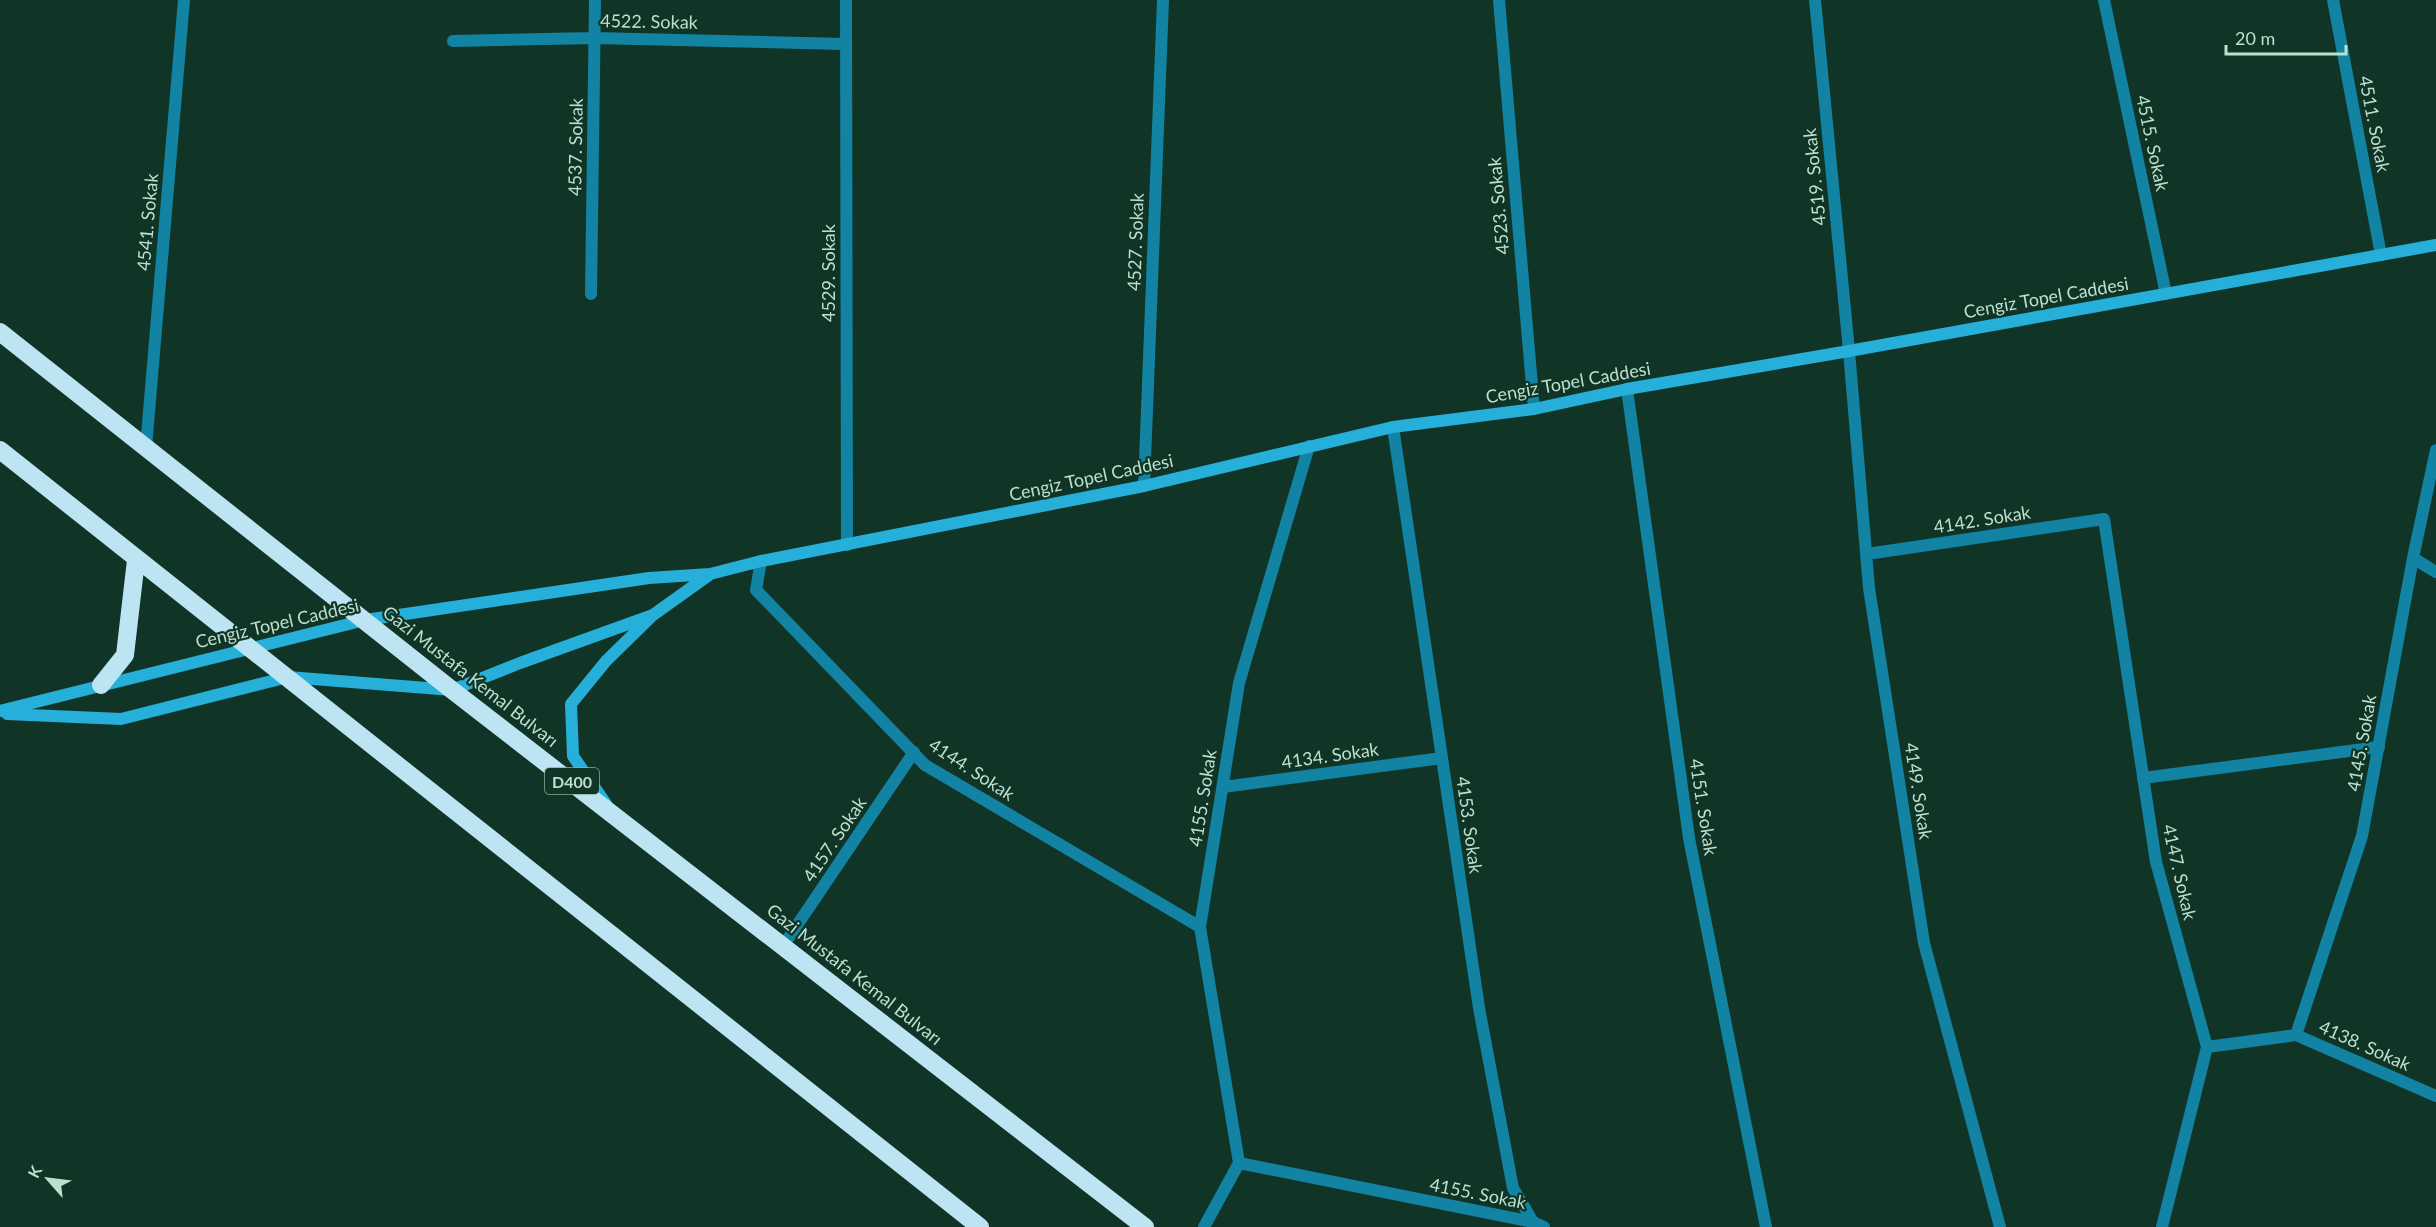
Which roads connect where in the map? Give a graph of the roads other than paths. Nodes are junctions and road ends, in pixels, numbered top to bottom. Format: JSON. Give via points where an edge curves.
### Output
{"nodes":[{"id":1,"x":184,"y":0,"type":"edge"},
{"id":2,"x":595,"y":0,"type":"edge"},
{"id":3,"x":846,"y":0,"type":"edge"},
{"id":4,"x":1163,"y":0,"type":"edge"},
{"id":5,"x":1499,"y":0,"type":"edge"},
{"id":6,"x":1815,"y":0,"type":"edge"},
{"id":7,"x":2104,"y":0,"type":"edge"},
{"id":8,"x":2333,"y":0,"type":"edge"},
{"id":9,"x":594,"y":38,"type":"junction"},
{"id":10,"x":453,"y":41,"type":"dead end"},
{"id":11,"x":845,"y":44,"type":"junction"},
{"id":12,"x":2436,"y":245,"type":"edge"},
{"id":13,"x":2381,"y":255,"type":"junction"},
{"id":14,"x":591,"y":294,"type":"dead end"},
{"id":15,"x":2166,"y":294,"type":"junction"},
{"id":16,"x":0,"y":332,"type":"edge"},
{"id":17,"x":1849,"y":351,"type":"junction"},
{"id":18,"x":1627,"y":389,"type":"junction"},
{"id":19,"x":1534,"y":409,"type":"junction"},
{"id":20,"x":1393,"y":427,"type":"junction"},
{"id":21,"x":1309,"y":446,"type":"junction"},
{"id":22,"x":146,"y":447,"type":"junction"},
{"id":23,"x":0,"y":450,"type":"edge"},
{"id":24,"x":2436,"y":450,"type":"edge"},
{"id":25,"x":1144,"y":486,"type":"junction"},
{"id":26,"x":2104,"y":519,"type":"joint"},
{"id":27,"x":847,"y":545,"type":"junction"},
{"id":28,"x":1867,"y":555,"type":"junction"},
{"id":29,"x":2413,"y":558,"type":"junction"},
{"id":30,"x":136,"y":560,"type":"junction"},
{"id":31,"x":760,"y":561,"type":"junction"},
{"id":32,"x":2436,"y":572,"type":"edge"},
{"id":33,"x":710,"y":574,"type":"junction"},
{"id":34,"x":652,"y":615,"type":"junction"},
{"id":35,"x":365,"y":620,"type":"junction"},
{"id":36,"x":247,"y":648,"type":"junction"},
{"id":37,"x":288,"y":677,"type":"junction"},
{"id":38,"x":101,"y":685,"type":"junction"},
{"id":39,"x":452,"y":690,"type":"junction"},
{"id":40,"x":0,"y":712,"type":"edge"},
{"id":41,"x":2379,"y":747,"type":"junction"},
{"id":42,"x":914,"y":752,"type":"junction"},
{"id":43,"x":1442,"y":758,"type":"junction"},
{"id":44,"x":2143,"y":778,"type":"junction"},
{"id":45,"x":1223,"y":787,"type":"junction"},
{"id":46,"x":610,"y":810,"type":"junction"},
{"id":47,"x":1200,"y":927,"type":"junction"},
{"id":48,"x":783,"y":946,"type":"junction"},
{"id":49,"x":2296,"y":1035,"type":"junction"},
{"id":50,"x":2207,"y":1047,"type":"junction"},
{"id":51,"x":2436,"y":1096,"type":"edge"},
{"id":52,"x":1239,"y":1163,"type":"junction"},
{"id":53,"x":1539,"y":1225,"type":"edge"},
{"id":54,"x":980,"y":1227,"type":"edge"},
{"id":55,"x":1145,"y":1227,"type":"edge"},
{"id":56,"x":1204,"y":1227,"type":"edge"},
{"id":57,"x":1766,"y":1227,"type":"edge"},
{"id":58,"x":2000,"y":1227,"type":"edge"},
{"id":59,"x":2162,"y":1227,"type":"edge"}],
"edges":[{"from":1,"to":22,"type":"street","name":"4541. Sokak"},
{"from":2,"to":9,"type":"street","name":"4537. Sokak"},
{"from":3,"to":11,"type":"street","name":"4529. Sokak"},
{"from":4,"to":25,"type":"street","name":"4527. Sokak"},
{"from":5,"to":19,"type":"street","name":"4523. Sokak"},
{"from":6,"to":17,"type":"street","name":"4519. Sokak"},
{"from":7,"to":15,"type":"street","name":"4515. Sokak"},
{"from":8,"to":13,"type":"street","name":"4511. Sokak"},
{"from":9,"to":10,"type":"street","name":"4522. Sokak"},
{"from":9,"to":11,"type":"street","name":"4522. Sokak"},
{"from":9,"to":14,"type":"street","name":"4537. Sokak"},
{"from":11,"to":27,"type":"street","name":"4529. Sokak"},
{"from":12,"to":13,"type":"street","name":"Cengiz Topel Caddesi"},
{"from":13,"to":15,"type":"street","name":"Cengiz Topel Caddesi"},
{"from":15,"to":17,"type":"street","name":"Cengiz Topel Caddesi"},
{"from":16,"to":22,"type":"highway","name":"Gazi Mustafa Kemal Bulvarı","number":"D400"},
{"from":17,"to":18,"type":"street","name":"Cengiz Topel Caddesi"},
{"from":17,"to":28,"type":"street","name":"4149. Sokak"},
{"from":18,"to":19,"type":"street","name":"Cengiz Topel Caddesi"},
{"from":18,"to":57,"type":"street","name":"4151. Sokak","via":[[1689,838]]},
{"from":19,"to":20,"type":"street","name":"Cengiz Topel Caddesi"},
{"from":20,"to":21,"type":"street","name":"Cengiz Topel Caddesi"},
{"from":20,"to":43,"type":"street","name":"4153. Sokak"},
{"from":21,"to":25,"type":"street","name":"Cengiz Topel Caddesi"},
{"from":21,"to":45,"type":"street","name":"4155. Sokak","via":[[1239,683]]},
{"from":22,"to":35,"type":"highway","name":"Gazi Mustafa Kemal Bulvarı","number":"D400"},
{"from":23,"to":30,"type":"highway"},
{"from":24,"to":29,"type":"street","name":"4145. Sokak"},
{"from":25,"to":27,"type":"street","name":"Cengiz Topel Caddesi"},
{"from":26,"to":28,"type":"street","name":"4142. Sokak"},
{"from":26,"to":44,"type":"street","name":"4147. Sokak"},
{"from":27,"to":31,"type":"street","name":"Cengiz Topel Caddesi"},
{"from":28,"to":58,"type":"street","name":"4149. Sokak","via":[[1924,943]]},
{"from":29,"to":32,"type":"street"},
{"from":29,"to":41,"type":"street","name":"4145. Sokak"},
{"from":30,"to":36,"type":"highway"},
{"from":30,"to":38,"type":"highway","via":[[125,655]]},
{"from":31,"to":33,"type":"street","name":"Cengiz Topel Caddesi"},
{"from":31,"to":42,"type":"street","name":"4144. Sokak","via":[[756,590]]},
{"from":33,"to":34,"type":"street","name":"Cengiz Topel Caddesi"},
{"from":33,"to":35,"type":"street","name":"Cengiz Topel Caddesi","via":[[650,578]]},
{"from":34,"to":39,"type":"street","name":"Cengiz Topel Caddesi"},
{"from":34,"to":46,"type":"street","name":"Cengiz Topel Caddesi","via":[[606,661],[571,704],[573,756]]},
{"from":35,"to":36,"type":"street","name":"Cengiz Topel Caddesi"},
{"from":35,"to":39,"type":"highway","name":"Gazi Mustafa Kemal Bulvarı","number":"D400"},
{"from":36,"to":37,"type":"highway"},
{"from":36,"to":38,"type":"street","name":"Cengiz Topel Caddesi"},
{"from":37,"to":39,"type":"street","name":"Cengiz Topel Caddesi"},
{"from":37,"to":40,"type":"street","name":"Cengiz Topel Caddesi","via":[[121,719]]},
{"from":37,"to":54,"type":"highway"},
{"from":38,"to":40,"type":"street","name":"Cengiz Topel Caddesi"},
{"from":39,"to":46,"type":"highway","name":"Gazi Mustafa Kemal Bulvarı","number":"D400"},
{"from":41,"to":44,"type":"street"},
{"from":41,"to":49,"type":"street","name":"4145. Sokak","via":[[2362,836]]},
{"from":42,"to":47,"type":"street","name":"4144. Sokak","via":[[926,765]]},
{"from":42,"to":48,"type":"street","name":"4157. Sokak"},
{"from":43,"to":45,"type":"street","name":"4134. Sokak"},
{"from":43,"to":53,"type":"street","name":"4153. Sokak","via":[[1479,1008],[1512,1188]]},
{"from":44,"to":50,"type":"street","name":"4147. Sokak","via":[[2156,862]]},
{"from":45,"to":47,"type":"street","name":"4155. Sokak"},
{"from":46,"to":48,"type":"highway","name":"Gazi Mustafa Kemal Bulvarı","number":"D400"},
{"from":47,"to":52,"type":"street","name":"4155. Sokak"},
{"from":48,"to":55,"type":"highway","name":"Gazi Mustafa Kemal Bulvarı","number":"D400"},
{"from":49,"to":50,"type":"street","name":"4138. Sokak"},
{"from":49,"to":51,"type":"street","name":"4138. Sokak"},
{"from":50,"to":59,"type":"street","name":"4147. Sokak"},
{"from":52,"to":53,"type":"street","name":"4155. Sokak"},
{"from":52,"to":56,"type":"street"}]}
